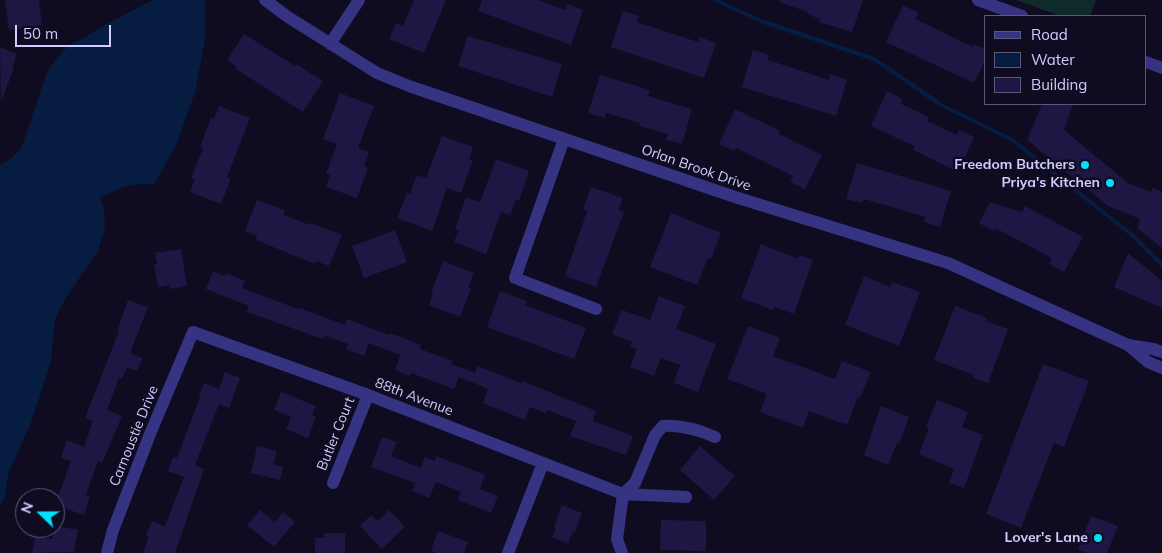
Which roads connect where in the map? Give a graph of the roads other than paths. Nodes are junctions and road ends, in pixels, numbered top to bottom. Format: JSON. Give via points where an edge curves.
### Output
{"nodes":[{"id":1,"x":265,"y":0,"type":"edge"},
{"id":2,"x":359,"y":0,"type":"edge"},
{"id":3,"x":978,"y":0,"type":"edge"},
{"id":4,"x":1019,"y":15,"type":"edge"},
{"id":5,"x":330,"y":44,"type":"junction"},
{"id":6,"x":1147,"y":62,"type":"edge"},
{"id":7,"x":1162,"y":68,"type":"edge"},
{"id":8,"x":564,"y":139,"type":"junction"},
{"id":9,"x":596,"y":309,"type":"dead end"},
{"id":10,"x":193,"y":332,"type":"joint"},
{"id":11,"x":1128,"y":345,"type":"junction"},
{"id":12,"x":1162,"y":352,"type":"edge"},
{"id":13,"x":1162,"y":368,"type":"edge"},
{"id":14,"x":368,"y":395,"type":"junction"},
{"id":15,"x":715,"y":437,"type":"dead end"},
{"id":16,"x":543,"y":462,"type":"junction"},
{"id":17,"x":333,"y":483,"type":"dead end"},
{"id":18,"x":623,"y":494,"type":"junction"},
{"id":19,"x":686,"y":497,"type":"dead end"},
{"id":20,"x":108,"y":553,"type":"edge"},
{"id":21,"x":508,"y":553,"type":"edge"},
{"id":22,"x":622,"y":553,"type":"edge"}],
"edges":[{"from":1,"to":5,"type":"street","name":"Orlan Brook Drive"},
{"from":2,"to":5,"type":"street"},
{"from":3,"to":4,"type":"street"},
{"from":5,"to":8,"type":"street","name":"Orlan Brook Drive","via":[[376,73]]},
{"from":6,"to":7,"type":"street"},
{"from":8,"to":9,"type":"street","via":[[515,278]]},
{"from":8,"to":11,"type":"street","name":"Orlan Brook Drive","via":[[735,197],[948,263]]},
{"from":10,"to":14,"type":"street","name":"88th Avenue"},
{"from":10,"to":20,"type":"street","name":"Carnoustie Drive","via":[[146,443],[113,530]]},
{"from":11,"to":12,"type":"street","name":"Orlan Brook Drive"},
{"from":11,"to":13,"type":"street","name":"Orlan Brook Drive","via":[[1148,362]]},
{"from":14,"to":16,"type":"street","name":"88th Avenue"},
{"from":14,"to":17,"type":"street","name":"Butler Court"},
{"from":15,"to":18,"type":"street","via":[[674,425],[663,426],[655,435],[635,483]]},
{"from":16,"to":18,"type":"street","name":"88th Avenue"},
{"from":16,"to":21,"type":"street"},
{"from":18,"to":19,"type":"street","name":"88th Avenue"},
{"from":18,"to":22,"type":"street","via":[[617,539]]}]}
